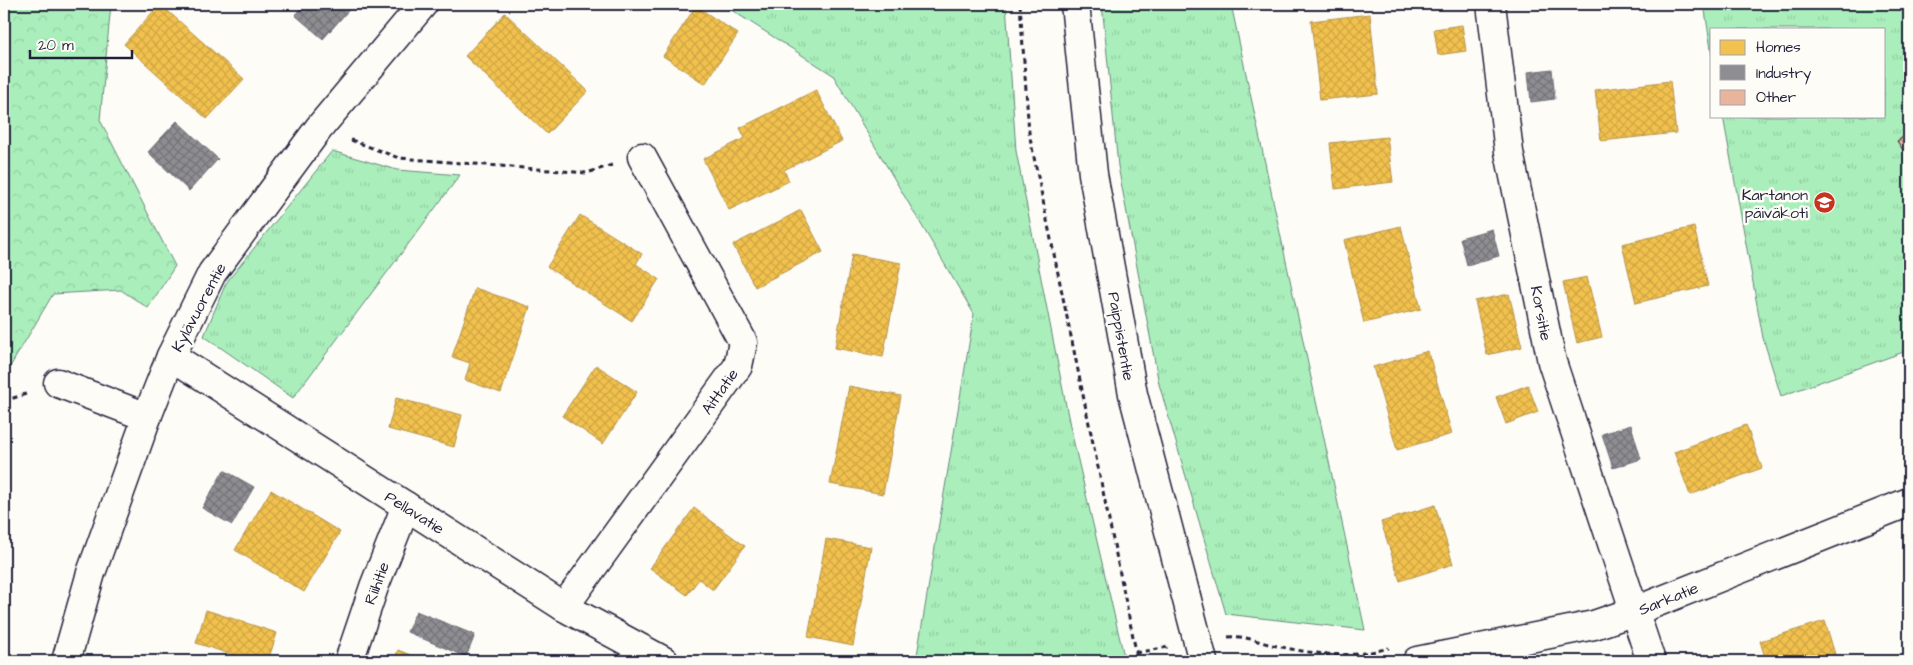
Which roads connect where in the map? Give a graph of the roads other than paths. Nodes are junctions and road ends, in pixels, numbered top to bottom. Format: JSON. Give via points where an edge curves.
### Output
{"nodes":[{"id":1,"x":423,"y":4,"type":"edge"},
{"id":2,"x":1075,"y":4,"type":"edge"},
{"id":3,"x":1490,"y":4,"type":"edge"},
{"id":4,"x":642,"y":157,"type":"road end"},
{"id":5,"x":171,"y":356,"type":"junction"},
{"id":6,"x":58,"y":383,"type":"dead end"},
{"id":7,"x":147,"y":417,"type":"junction"},
{"id":8,"x":1909,"y":502,"type":"edge"},
{"id":9,"x":406,"y":506,"type":"junction"},
{"id":10,"x":564,"y":607,"type":"junction"},
{"id":11,"x":1635,"y":611,"type":"junction"},
{"id":12,"x":1201,"y":651,"type":"edge"},
{"id":13,"x":1408,"y":654,"type":"edge"},
{"id":14,"x":66,"y":661,"type":"edge"},
{"id":15,"x":349,"y":661,"type":"edge"},
{"id":16,"x":664,"y":661,"type":"edge"},
{"id":17,"x":1652,"y":661,"type":"edge"}],
"edges":[{"from":1,"to":5,"type":"street","name":"Kylävuorentie","via":[[319,128],[212,273]]},
{"from":2,"to":12,"type":"street","name":"Paippistentie","via":[[1093,174],[1133,394]]},
{"from":3,"to":11,"type":"street","name":"Korsitie","via":[[1509,152],[1552,362]]},
{"from":4,"to":10,"type":"street","name":"Aittatie","via":[[743,342],[738,366]]},
{"from":5,"to":7,"type":"street","name":"Kylävuorentie"},
{"from":5,"to":9,"type":"street","name":"Pellavatie"},
{"from":6,"to":7,"type":"street"},
{"from":7,"to":14,"type":"street","name":"Kylävuorentie","via":[[91,573]]},
{"from":8,"to":11,"type":"street","name":"Sarkatie"},
{"from":9,"to":10,"type":"street","name":"Pellavatie"},
{"from":9,"to":15,"type":"street","name":"Riihitie"},
{"from":10,"to":16,"type":"street","name":"Pellavatie"},
{"from":11,"to":13,"type":"street","name":"Sarkatie","via":[[1594,625]]},
{"from":11,"to":17,"type":"street","name":"Korsitie"}]}
